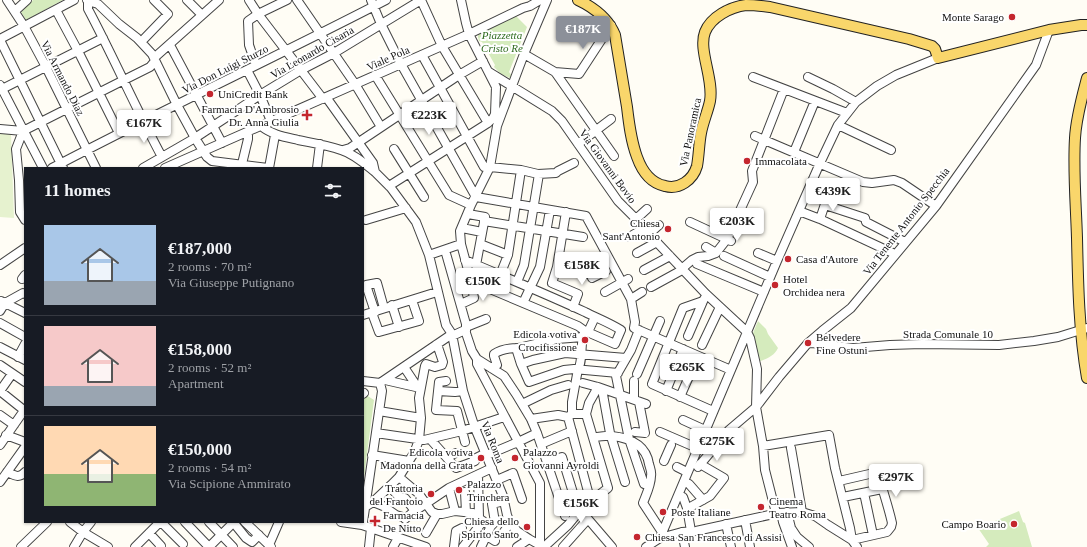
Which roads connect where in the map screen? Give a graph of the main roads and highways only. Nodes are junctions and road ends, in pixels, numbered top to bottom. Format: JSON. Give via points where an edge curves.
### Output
{"nodes":[{"id":1,"x":580,"y":1,"type":"edge"},
{"id":2,"x":1076,"y":25,"type":"junction"},
{"id":3,"x":1087,"y":25,"type":"edge"},
{"id":4,"x":1087,"y":30,"type":"edge"},
{"id":5,"x":1087,"y":78,"type":"edge"},
{"id":6,"x":1084,"y":329,"type":"edge"},
{"id":7,"x":1087,"y":378,"type":"edge"}],
"edges":[{"from":1,"to":2,"type":"main road","name":"Via Panoramica","via":[[600,13],[611,25],[615,35],[636,156],[650,179],[668,187],[684,184],[696,166],[701,132],[710,99],[710,80],[703,46],[704,33],[710,23],[730,10],[758,5],[910,39],[932,46],[938,58]]},
{"from":2,"to":3,"type":"main road"},
{"from":2,"to":4,"type":"main road"},
{"from":5,"to":6,"type":"main road","via":[[1075,137],[1078,282]]},
{"from":6,"to":7,"type":"main road"}]}
